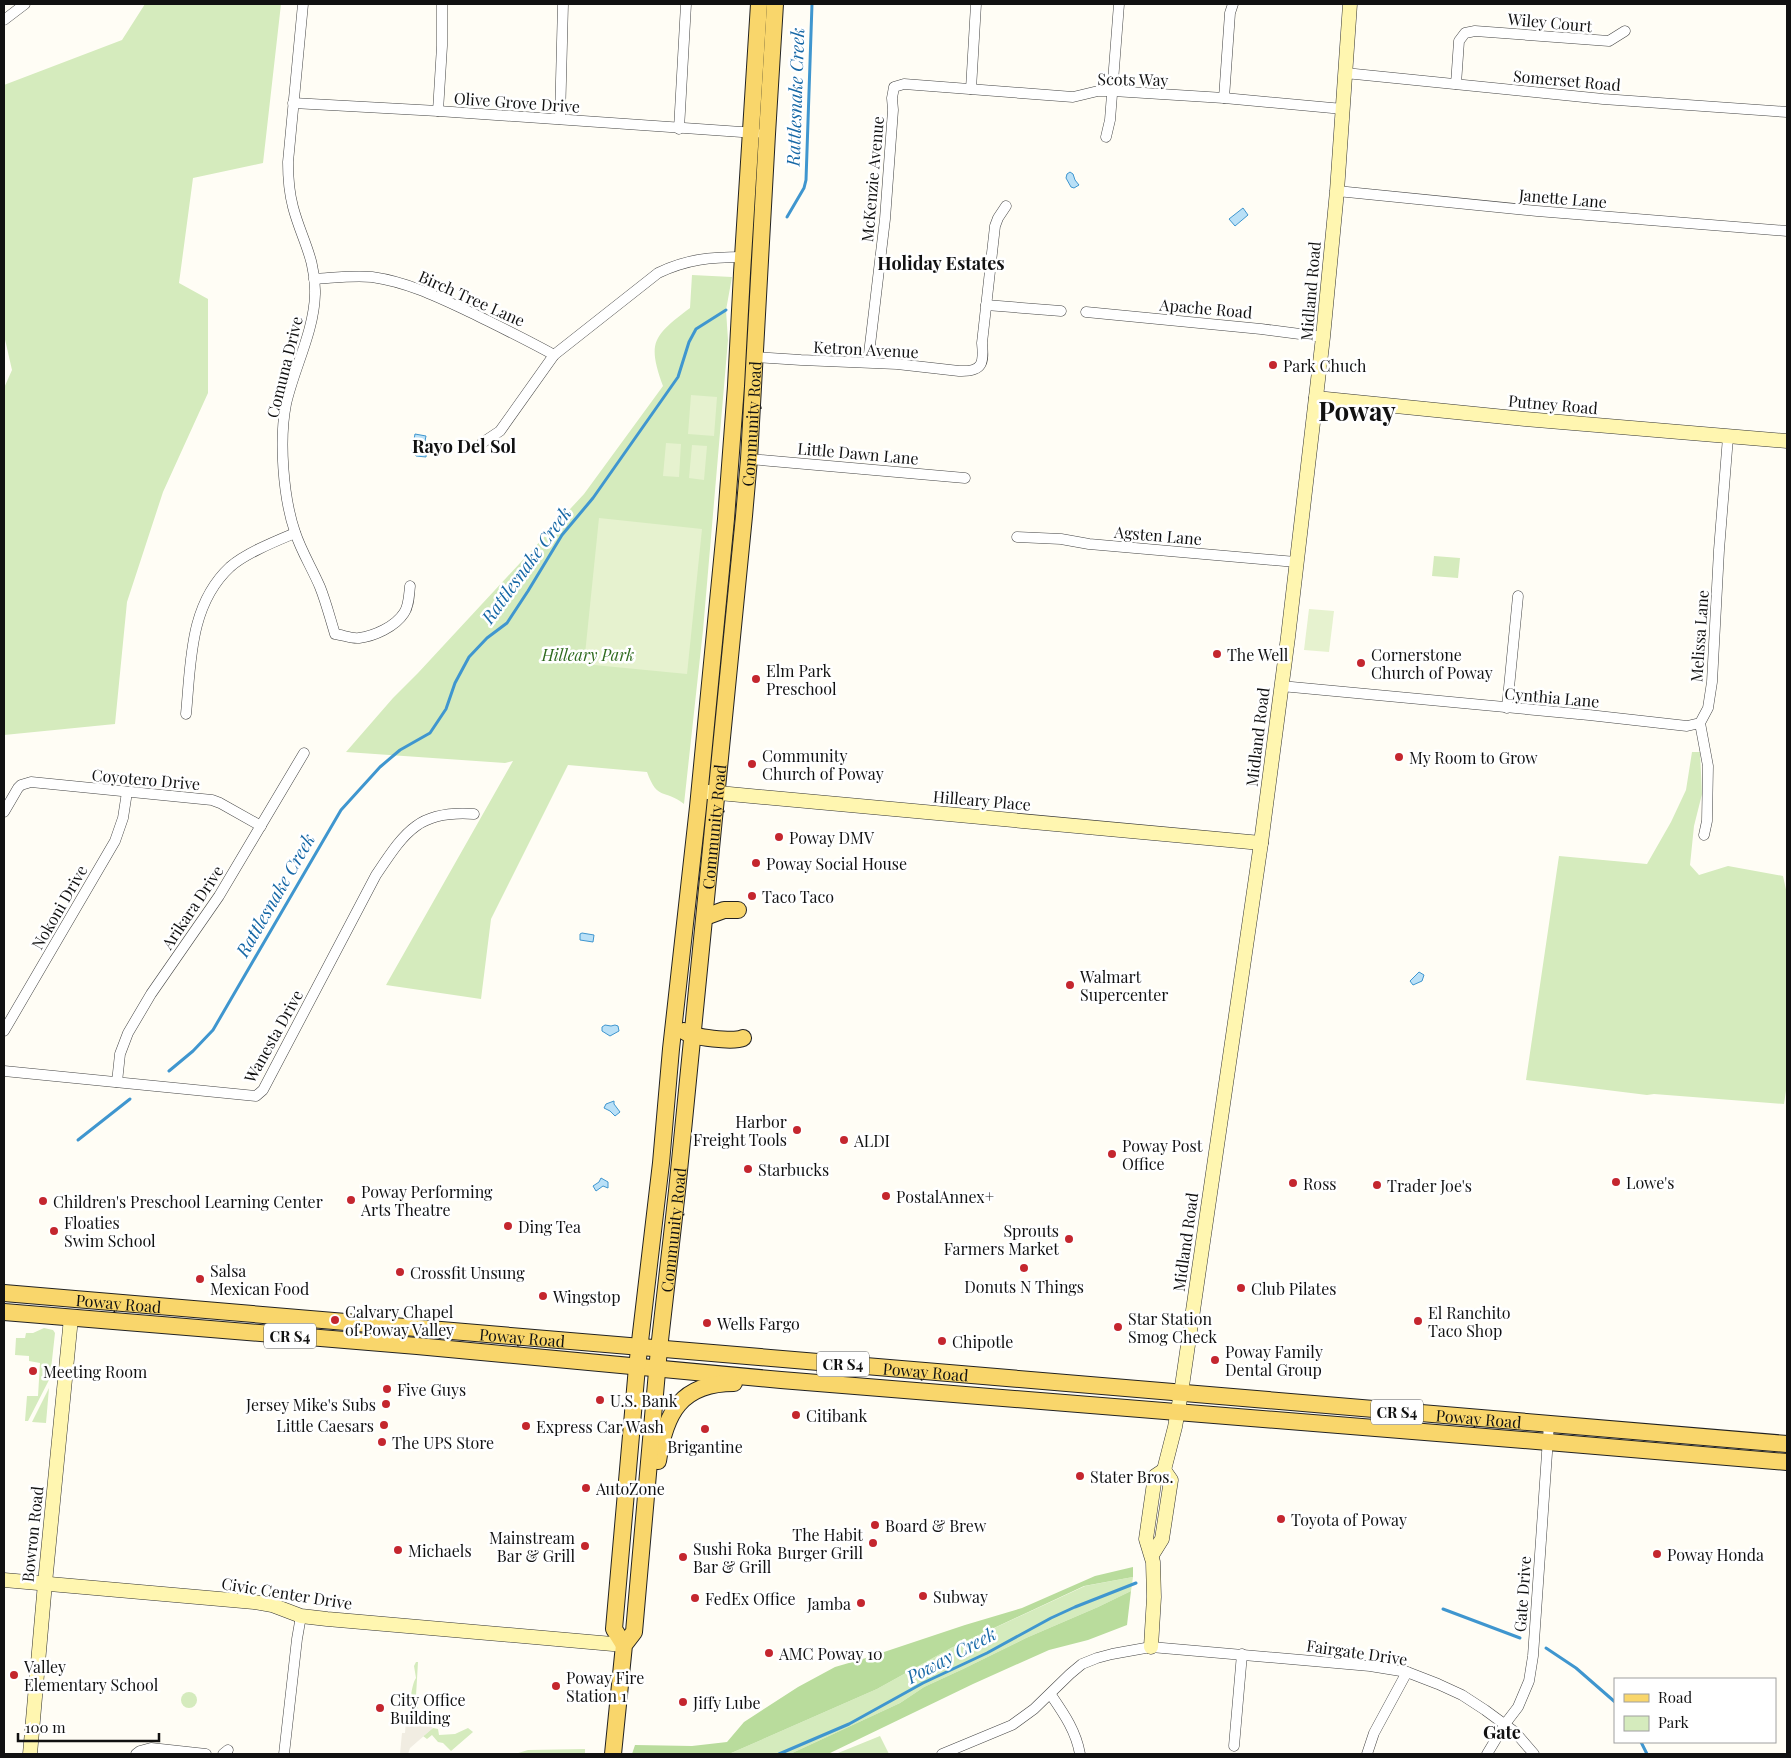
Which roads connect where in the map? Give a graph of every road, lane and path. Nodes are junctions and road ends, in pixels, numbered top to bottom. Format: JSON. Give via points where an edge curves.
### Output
{"nodes":[{"id":1,"x":25,"y":4,"type":"edge"},
{"id":2,"x":303,"y":4,"type":"edge"},
{"id":3,"x":442,"y":4,"type":"edge"},
{"id":4,"x":563,"y":4,"type":"edge"},
{"id":5,"x":686,"y":4,"type":"edge"},
{"id":6,"x":759,"y":4,"type":"edge"},
{"id":7,"x":775,"y":4,"type":"edge"},
{"id":8,"x":976,"y":4,"type":"edge"},
{"id":9,"x":1119,"y":4,"type":"edge"},
{"id":10,"x":1233,"y":4,"type":"edge"},
{"id":11,"x":1350,"y":4,"type":"edge"},
{"id":12,"x":4,"y":20,"type":"edge"},
{"id":13,"x":1625,"y":31,"type":"dead end"},
{"id":14,"x":1345,"y":73,"type":"junction"},
{"id":15,"x":1456,"y":84,"type":"junction"},
{"id":16,"x":894,"y":87,"type":"joint"},
{"id":17,"x":971,"y":89,"type":"junction"},
{"id":18,"x":1113,"y":91,"type":"junction"},
{"id":19,"x":1224,"y":98,"type":"junction"},
{"id":20,"x":293,"y":103,"type":"junction"},
{"id":21,"x":1342,"y":109,"type":"junction"},
{"id":22,"x":438,"y":111,"type":"junction"},
{"id":23,"x":1787,"y":112,"type":"edge"},
{"id":24,"x":560,"y":120,"type":"junction"},
{"id":25,"x":679,"y":129,"type":"junction"},
{"id":26,"x":759,"y":134,"type":"junction"},
{"id":27,"x":1106,"y":137,"type":"dead end"},
{"id":28,"x":1337,"y":191,"type":"junction"},
{"id":29,"x":1006,"y":206,"type":"dead end"},
{"id":30,"x":1787,"y":231,"type":"edge"},
{"id":31,"x":743,"y":257,"type":"junction"},
{"id":32,"x":314,"y":279,"type":"junction"},
{"id":33,"x":741,"y":297,"type":"junction"},
{"id":34,"x":986,"y":305,"type":"junction"},
{"id":35,"x":1062,"y":310,"type":"dead end"},
{"id":36,"x":1086,"y":312,"type":"dead end"},
{"id":37,"x":757,"y":317,"type":"junction"},
{"id":38,"x":1323,"y":337,"type":"junction"},
{"id":39,"x":554,"y":355,"type":"junction"},
{"id":40,"x":755,"y":356,"type":"junction"},
{"id":41,"x":868,"y":362,"type":"junction"},
{"id":42,"x":736,"y":386,"type":"junction"},
{"id":43,"x":1316,"y":398,"type":"junction"},
{"id":44,"x":1728,"y":437,"type":"junction"},
{"id":45,"x":1787,"y":441,"type":"edge"},
{"id":46,"x":482,"y":443,"type":"dead end"},
{"id":47,"x":731,"y":458,"type":"junction"},
{"id":48,"x":749,"y":459,"type":"junction"},
{"id":49,"x":964,"y":478,"type":"dead end"},
{"id":50,"x":744,"y":516,"type":"junction"},
{"id":51,"x":295,"y":533,"type":"junction"},
{"id":52,"x":1017,"y":537,"type":"dead end"},
{"id":53,"x":1296,"y":562,"type":"junction"},
{"id":54,"x":410,"y":586,"type":"dead end"},
{"id":55,"x":1518,"y":596,"type":"dead end"},
{"id":56,"x":1281,"y":686,"type":"junction"},
{"id":57,"x":1507,"y":708,"type":"junction"},
{"id":58,"x":186,"y":714,"type":"dead end"},
{"id":59,"x":1700,"y":723,"type":"junction"},
{"id":60,"x":304,"y":753,"type":"dead end"},
{"id":61,"x":700,"y":791,"type":"junction"},
{"id":62,"x":127,"y":792,"type":"junction"},
{"id":63,"x":717,"y":793,"type":"junction"},
{"id":64,"x":4,"y":812,"type":"edge"},
{"id":65,"x":474,"y":814,"type":"dead end"},
{"id":66,"x":261,"y":826,"type":"junction"},
{"id":67,"x":1704,"y":835,"type":"dead end"},
{"id":68,"x":1261,"y":843,"type":"junction"},
{"id":69,"x":738,"y":910,"type":"dead end"},
{"id":70,"x":686,"y":914,"type":"junction"},
{"id":71,"x":705,"y":917,"type":"junction"},
{"id":72,"x":695,"y":1014,"type":"junction"},
{"id":73,"x":4,"y":1032,"type":"edge"},
{"id":74,"x":693,"y":1035,"type":"junction"},
{"id":75,"x":670,"y":1063,"type":"junction"},
{"id":76,"x":4,"y":1071,"type":"edge"},
{"id":77,"x":117,"y":1082,"type":"junction"},
{"id":78,"x":665,"y":1122,"type":"junction"},
{"id":79,"x":682,"y":1135,"type":"junction"},
{"id":80,"x":677,"y":1191,"type":"junction"},
{"id":81,"x":4,"y":1292,"type":"edge"},
{"id":82,"x":138,"y":1304,"type":"junction"},
{"id":83,"x":163,"y":1306,"type":"junction"},
{"id":84,"x":4,"y":1312,"type":"edge"},
{"id":85,"x":291,"y":1317,"type":"junction"},
{"id":86,"x":71,"y":1318,"type":"junction"},
{"id":87,"x":106,"y":1321,"type":"junction"},
{"id":88,"x":374,"y":1324,"type":"junction"},
{"id":89,"x":203,"y":1329,"type":"junction"},
{"id":90,"x":485,"y":1334,"type":"junction"},
{"id":91,"x":292,"y":1336,"type":"junction"},
{"id":92,"x":388,"y":1344,"type":"junction"},
{"id":93,"x":639,"y":1347,"type":"junction"},
{"id":94,"x":659,"y":1348,"type":"junction"},
{"id":95,"x":637,"y":1367,"type":"junction"},
{"id":96,"x":657,"y":1369,"type":"junction"},
{"id":97,"x":909,"y":1370,"type":"junction"},
{"id":98,"x":1003,"y":1377,"type":"junction"},
{"id":99,"x":781,"y":1380,"type":"junction"},
{"id":100,"x":805,"y":1382,"type":"junction"},
{"id":101,"x":904,"y":1391,"type":"junction"},
{"id":102,"x":1181,"y":1393,"type":"junction"},
{"id":103,"x":1332,"y":1406,"type":"junction"},
{"id":104,"x":1178,"y":1412,"type":"junction"},
{"id":105,"x":1411,"y":1413,"type":"junction"},
{"id":106,"x":1247,"y":1418,"type":"junction"},
{"id":107,"x":1324,"y":1424,"type":"junction"},
{"id":108,"x":1549,"y":1424,"type":"junction"},
{"id":109,"x":1748,"y":1441,"type":"junction"},
{"id":110,"x":1548,"y":1442,"type":"junction"},
{"id":111,"x":1787,"y":1444,"type":"edge"},
{"id":112,"x":1678,"y":1452,"type":"junction"},
{"id":113,"x":1787,"y":1453,"type":"edge"},
{"id":114,"x":1750,"y":1459,"type":"junction"},
{"id":115,"x":1787,"y":1462,"type":"edge"},
{"id":116,"x":624,"y":1519,"type":"junction"},
{"id":117,"x":642,"y":1546,"type":"junction"},
{"id":118,"x":639,"y":1577,"type":"junction"},
{"id":119,"x":4,"y":1580,"type":"edge"},
{"id":120,"x":44,"y":1583,"type":"junction"},
{"id":121,"x":301,"y":1616,"type":"junction"},
{"id":122,"x":624,"y":1645,"type":"junction"},
{"id":123,"x":1151,"y":1647,"type":"junction"},
{"id":124,"x":1242,"y":1654,"type":"junction"},
{"id":125,"x":1407,"y":1672,"type":"junction"},
{"id":126,"x":1051,"y":1695,"type":"junction"},
{"id":127,"x":1506,"y":1724,"type":"junction"},
{"id":128,"x":1234,"y":1746,"type":"dead end"},
{"id":129,"x":30,"y":1754,"type":"edge"},
{"id":130,"x":136,"y":1754,"type":"edge"},
{"id":131,"x":206,"y":1754,"type":"edge"},
{"id":132,"x":284,"y":1754,"type":"edge"},
{"id":133,"x":613,"y":1754,"type":"edge"},
{"id":134,"x":942,"y":1754,"type":"edge"},
{"id":135,"x":1080,"y":1754,"type":"edge"},
{"id":136,"x":1367,"y":1754,"type":"edge"},
{"id":137,"x":1488,"y":1754,"type":"edge"},
{"id":138,"x":1534,"y":1754,"type":"edge"}],
"edges":[{"from":1,"to":12,"type":"street"},
{"from":2,"to":20,"type":"street"},
{"from":3,"to":22,"type":"street"},
{"from":4,"to":24,"type":"street"},
{"from":5,"to":25,"type":"street"},
{"from":6,"to":26,"type":"main road","name":"Community Road"},
{"from":7,"to":26,"type":"main road","name":"Community Road"},
{"from":8,"to":17,"type":"street"},
{"from":9,"to":18,"type":"street"},
{"from":10,"to":19,"type":"street"},
{"from":11,"to":14,"type":"street","name":"Midland Road"},
{"from":13,"to":15,"type":"street","name":"Wiley Court","via":[[1609,41],[1465,33],[1459,41]]},
{"from":14,"to":15,"type":"street","name":"Somerset Road"},
{"from":14,"to":21,"type":"street","name":"Midland Road"},
{"from":15,"to":23,"type":"street","name":"Somerset Road","via":[[1603,99]]},
{"from":16,"to":17,"type":"street","name":"Scots Way","via":[[904,84]]},
{"from":16,"to":41,"type":"street","name":"McKenzie Avenue","via":[[885,219]]},
{"from":17,"to":18,"type":"street","name":"Scots Way","via":[[1073,97]]},
{"from":18,"to":19,"type":"street","name":"Scots Way"},
{"from":18,"to":27,"type":"street"},
{"from":19,"to":21,"type":"street","name":"Scots Way"},
{"from":20,"to":22,"type":"street","name":"Olive Grove Drive"},
{"from":20,"to":32,"type":"street","name":"Comuna Drive","via":[[288,187],[311,256]]},
{"from":21,"to":28,"type":"street","name":"Midland Road"},
{"from":22,"to":24,"type":"street","name":"Olive Grove Drive"},
{"from":24,"to":25,"type":"street","name":"Olive Grove Drive"},
{"from":25,"to":26,"type":"street","name":"Olive Grove Drive"},
{"from":26,"to":31,"type":"main road","name":"Community Road"},
{"from":26,"to":37,"type":"main road","name":"Community Road"},
{"from":28,"to":30,"type":"street","name":"Janette Lane"},
{"from":28,"to":38,"type":"street","name":"Midland Road"},
{"from":29,"to":34,"type":"street","via":[[995,226]]},
{"from":31,"to":33,"type":"main road","name":"Community Road"},
{"from":31,"to":37,"type":"main road","via":[[748,259],[751,267],[750,306]]},
{"from":31,"to":39,"type":"street","via":[[689,260],[658,273]]},
{"from":32,"to":39,"type":"street","name":"Birch Tree Lane","via":[[370,277],[392,281],[432,294]]},
{"from":32,"to":51,"type":"street","name":"Comuna Drive","via":[[313,316],[286,404],[283,425],[288,504]]},
{"from":33,"to":40,"type":"main road","via":[[747,319],[747,351]]},
{"from":33,"to":42,"type":"main road","name":"Community Road"},
{"from":34,"to":35,"type":"street"},
{"from":34,"to":41,"type":"street","name":"Ketron Avenue","via":[[982,343],[984,356],[976,368],[959,371]]},
{"from":36,"to":38,"type":"street","name":"Apache Road"},
{"from":37,"to":40,"type":"main road","name":"Community Road"},
{"from":38,"to":43,"type":"street","name":"Midland Road"},
{"from":39,"to":46,"type":"street","via":[[500,431]]},
{"from":40,"to":41,"type":"street","name":"Ketron Avenue"},
{"from":40,"to":48,"type":"main road","name":"Community Road"},
{"from":42,"to":47,"type":"main road","name":"Community Road"},
{"from":42,"to":48,"type":"main road","via":[[742,408],[740,455]]},
{"from":43,"to":44,"type":"street","name":"Putney Road"},
{"from":43,"to":53,"type":"street","name":"Midland Road"},
{"from":44,"to":45,"type":"street","name":"Putney Road"},
{"from":44,"to":59,"type":"street","name":"Melissa Lane","via":[[1712,682],[1708,708]]},
{"from":47,"to":50,"type":"main road","via":[[736,475],[734,514]]},
{"from":47,"to":61,"type":"main road","name":"Community Road"},
{"from":48,"to":49,"type":"street","name":"Little Dawn Lane"},
{"from":48,"to":50,"type":"main road","name":"Community Road"},
{"from":50,"to":63,"type":"main road","name":"Community Road"},
{"from":51,"to":54,"type":"street","name":"Comuna Drive","via":[[320,588],[335,634],[358,638],[379,632],[397,621],[405,613]]},
{"from":51,"to":58,"type":"street","via":[[231,566],[210,590],[196,626]]},
{"from":52,"to":53,"type":"street","name":"Agsten Lane"},
{"from":53,"to":56,"type":"street","name":"Midland Road"},
{"from":55,"to":57,"type":"street"},
{"from":56,"to":57,"type":"street","name":"Cynthia Lane"},
{"from":56,"to":68,"type":"street","name":"Midland Road"},
{"from":57,"to":59,"type":"street","name":"Cynthia Lane","via":[[1687,726]]},
{"from":59,"to":67,"type":"street","via":[[1708,766]]},
{"from":60,"to":66,"type":"street","name":"Arikara Drive"},
{"from":61,"to":63,"type":"street","name":"Hilleary Place"},
{"from":61,"to":70,"type":"main road","name":"Community Road"},
{"from":62,"to":64,"type":"street","name":"Coyotero Drive","via":[[35,782],[21,785]]},
{"from":62,"to":66,"type":"street","name":"Coyotero Drive","via":[[212,800]]},
{"from":62,"to":73,"type":"street","name":"Nokoni Drive","via":[[115,841]]},
{"from":63,"to":68,"type":"street","name":"Hilleary Place"},
{"from":63,"to":71,"type":"main road","name":"Community Road"},
{"from":65,"to":77,"type":"street","name":"Wanesta Drive","via":[[453,812],[428,818],[408,831],[391,852],[260,1094],[250,1096]]},
{"from":66,"to":77,"type":"street","name":"Arikara Drive","via":[[220,896],[151,994],[128,1033],[120,1054]]},
{"from":68,"to":102,"type":"street","name":"Midland Road"},
{"from":69,"to":71,"type":"main road","via":[[724,910]]},
{"from":70,"to":74,"type":"main road","via":[[689,956],[683,1028]]},
{"from":70,"to":75,"type":"main road","name":"Community Road"},
{"from":71,"to":72,"type":"main road","name":"Community Road"},
{"from":72,"to":74,"type":"main road","name":"Community Road"},
{"from":72,"to":74,"type":"main road","via":[[705,1025],[733,1031],[743,1038]]},
{"from":74,"to":79,"type":"main road","name":"Community Road"},
{"from":75,"to":78,"type":"main road","name":"Community Road"},
{"from":75,"to":79,"type":"main road","via":[[680,1069],[678,1110]]},
{"from":76,"to":77,"type":"street","name":"Wanesta Drive"},
{"from":78,"to":80,"type":"main road","via":[[669,1140],[667,1186]]},
{"from":78,"to":93,"type":"main road","name":"Community Road"},
{"from":79,"to":80,"type":"main road","name":"Community Road"},
{"from":80,"to":94,"type":"main road","name":"Community Road"},
{"from":81,"to":82,"type":"main road","name":"Poway Road","number":"CR S4"},
{"from":82,"to":83,"type":"main road","name":"Poway Road","number":"CR S4"},
{"from":82,"to":86,"type":"main road","via":[[117,1310],[78,1308],[72,1312]]},
{"from":83,"to":85,"type":"main road","name":"Poway Road","number":"CR S4"},
{"from":83,"to":87,"type":"main road","via":[[158,1316],[132,1314]]},
{"from":84,"to":86,"type":"main road","name":"Poway Road","number":"CR S4"},
{"from":85,"to":88,"type":"main road","name":"Poway Road","number":"CR S4"},
{"from":85,"to":89,"type":"main road","via":[[284,1327],[226,1322]]},
{"from":86,"to":87,"type":"main road","name":"Poway Road","number":"CR S4"},
{"from":86,"to":120,"type":"street","name":"Bowron Road"},
{"from":87,"to":89,"type":"main road","name":"Poway Road","number":"CR S4"},
{"from":88,"to":90,"type":"main road","name":"Poway Road","number":"CR S4"},
{"from":88,"to":91,"type":"main road","via":[[353,1330],[300,1326]]},
{"from":89,"to":91,"type":"main road","name":"Poway Road","number":"CR S4"},
{"from":90,"to":92,"type":"main road","via":[[478,1342],[472,1343],[418,1339]]},
{"from":90,"to":93,"type":"main road","name":"Poway Road","number":"CR S4"},
{"from":91,"to":92,"type":"main road","name":"Poway Road","number":"CR S4"},
{"from":92,"to":95,"type":"main road","name":"Poway Road","number":"CR S4"},
{"from":93,"to":94,"type":"main road","name":"Poway Road","number":"CR S4"},
{"from":93,"to":95,"type":"main road","name":"Community Road"},
{"from":94,"to":96,"type":"main road","name":"Community Road"},
{"from":94,"to":97,"type":"main road","name":"Poway Road","number":"CR S4"},
{"from":95,"to":96,"type":"main road","name":"Poway Road","number":"CR S4"},
{"from":95,"to":116,"type":"main road","name":"Community Road"},
{"from":96,"to":99,"type":"main road","name":"Poway Road","number":"CR S4"},
{"from":96,"to":117,"type":"main road","name":"Community Road"},
{"from":97,"to":98,"type":"main road","name":"Poway Road","number":"CR S4"},
{"from":97,"to":100,"type":"main road","via":[[896,1382],[844,1379]]},
{"from":98,"to":101,"type":"main road","via":[[979,1383],[923,1380],[911,1384]]},
{"from":98,"to":102,"type":"main road","name":"Poway Road","number":"CR S4"},
{"from":99,"to":100,"type":"main road","name":"Poway Road","number":"CR S4"},
{"from":99,"to":117,"type":"main road","via":[[708,1386],[688,1396],[675,1409],[663,1431],[649,1531]]},
{"from":100,"to":101,"type":"main road","name":"Poway Road","number":"CR S4"},
{"from":101,"to":104,"type":"main road","name":"Poway Road","number":"CR S4"},
{"from":102,"to":103,"type":"main road","name":"Poway Road","number":"CR S4"},
{"from":102,"to":104,"type":"street","name":"Midland Road"},
{"from":103,"to":105,"type":"main road","name":"Poway Road","number":"CR S4"},
{"from":103,"to":106,"type":"main road","via":[[1331,1411],[1323,1416],[1272,1411]]},
{"from":104,"to":106,"type":"main road","name":"Poway Road","number":"CR S4"},
{"from":104,"to":123,"type":"street","name":"Midland Road","via":[[1164,1470],[1171,1480],[1162,1539],[1152,1554]]},
{"from":105,"to":107,"type":"main road","via":[[1389,1418],[1335,1415]]},
{"from":105,"to":108,"type":"main road","name":"Poway Road","number":"CR S4"},
{"from":106,"to":107,"type":"main road","name":"Poway Road","number":"CR S4"},
{"from":107,"to":110,"type":"main road","name":"Poway Road","number":"CR S4"},
{"from":108,"to":109,"type":"main road","name":"Poway Road","number":"CR S4"},
{"from":108,"to":110,"type":"street","name":"Gate Drive"},
{"from":109,"to":111,"type":"main road","name":"Poway Road","number":"CR S4"},
{"from":109,"to":112,"type":"main road","via":[[1742,1452],[1698,1449]]},
{"from":110,"to":112,"type":"main road","name":"Poway Road","number":"CR S4"},
{"from":110,"to":127,"type":"street","name":"Gate Drive","via":[[1533,1656],[1518,1707]]},
{"from":112,"to":114,"type":"main road","name":"Poway Road","number":"CR S4"},
{"from":113,"to":114,"type":"main road","via":[[1760,1451]]},
{"from":114,"to":115,"type":"main road","name":"Poway Road","number":"CR S4"},
{"from":116,"to":118,"type":"main road","via":[[633,1531],[631,1558]]},
{"from":116,"to":122,"type":"main road","name":"Community Road","via":[[614,1629]]},
{"from":117,"to":118,"type":"main road","name":"Community Road"},
{"from":118,"to":122,"type":"main road","name":"Community Road","via":[[634,1632]]},
{"from":119,"to":120,"type":"street","name":"Civic Center Drive"},
{"from":120,"to":121,"type":"street","name":"Civic Center Drive","via":[[254,1602]]},
{"from":120,"to":129,"type":"street","name":"Bowron Road"},
{"from":121,"to":122,"type":"street","name":"Civic Center Drive"},
{"from":121,"to":132,"type":"street"},
{"from":122,"to":133,"type":"main road","name":"Community Road"},
{"from":123,"to":124,"type":"street","name":"Fairgate Drive"},
{"from":123,"to":126,"type":"street","name":"Fairgate Drive","via":[[1112,1654],[1082,1664]]},
{"from":124,"to":125,"type":"street","name":"Fairgate Drive"},
{"from":124,"to":128,"type":"street"},
{"from":125,"to":127,"type":"street","name":"Fairgate Drive","via":[[1462,1695]]},
{"from":125,"to":136,"type":"street","via":[[1374,1733]]},
{"from":126,"to":134,"type":"street","name":"Fairgate Drive","via":[[1012,1725]]},
{"from":126,"to":135,"type":"street","via":[[1068,1719],[1078,1740]]},
{"from":127,"to":137,"type":"street","name":"Gate Drive"},
{"from":127,"to":138,"type":"street","name":"Fairgate Drive"},
{"from":130,"to":131,"type":"street","via":[[151,1748]]}]}
